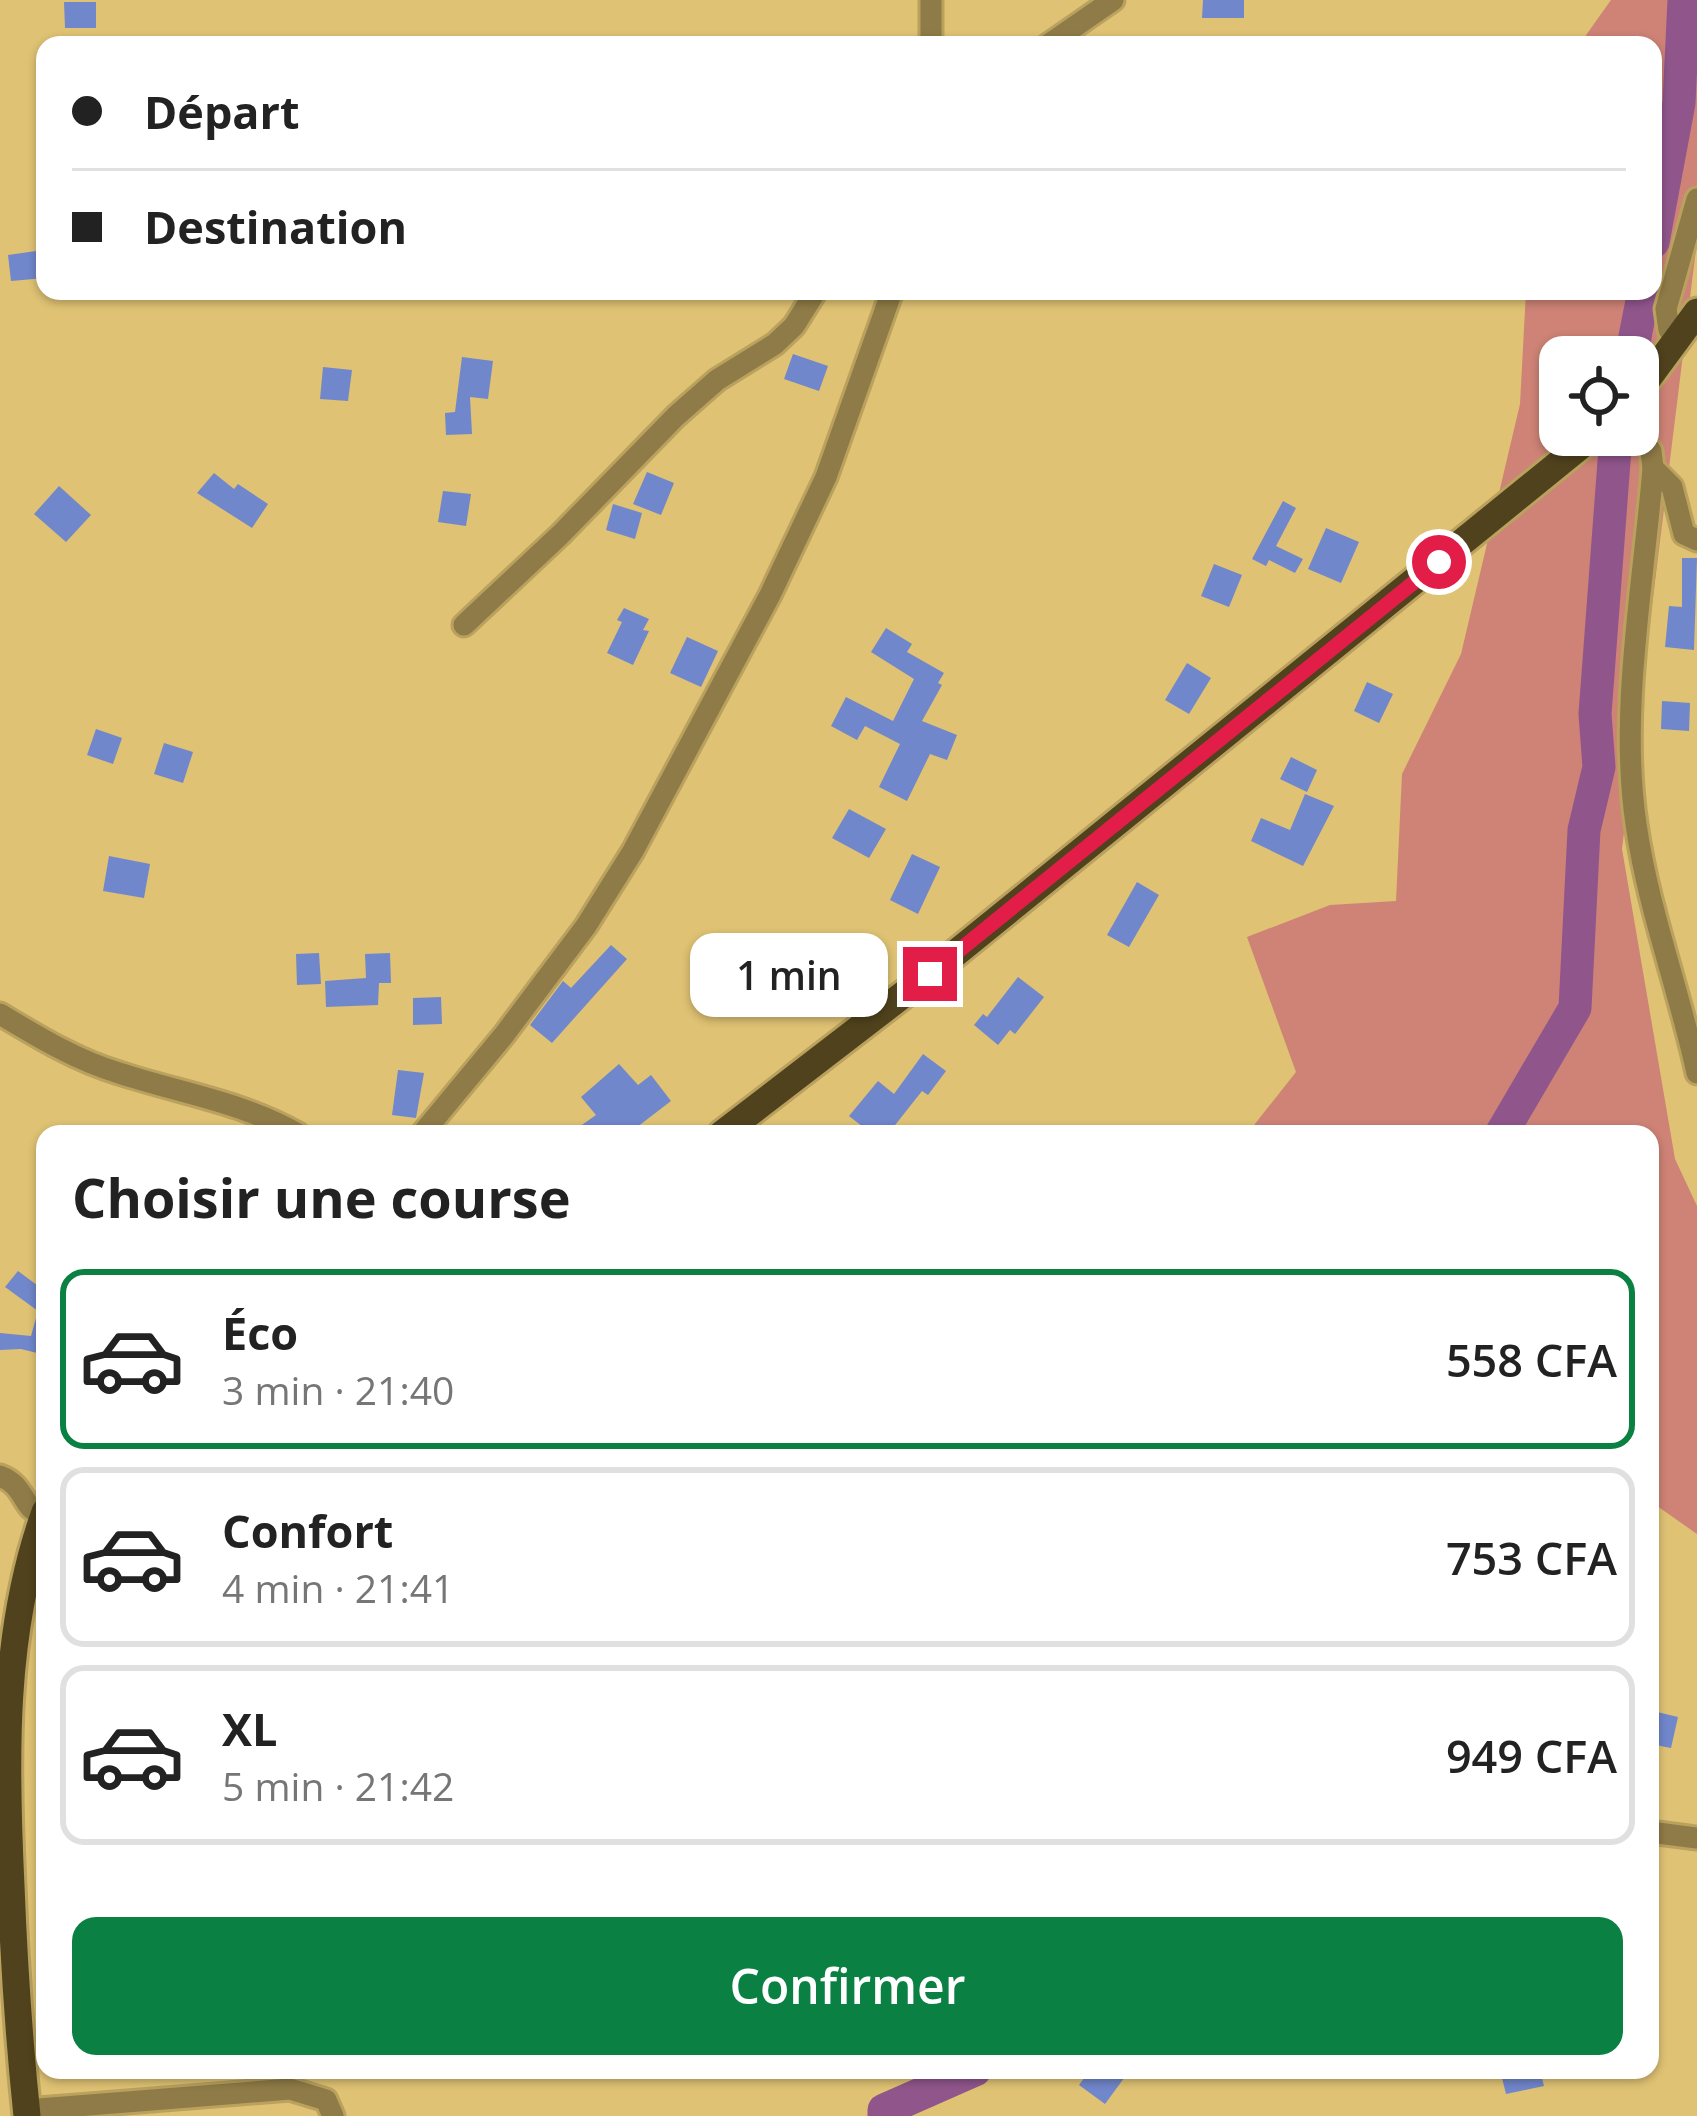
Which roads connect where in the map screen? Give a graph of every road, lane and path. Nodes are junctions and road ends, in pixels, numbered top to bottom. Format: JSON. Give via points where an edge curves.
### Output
{"nodes":[{"id":1,"x":931,"y":0,"type":"edge"},
{"id":2,"x":1113,"y":0,"type":"edge"},
{"id":3,"x":931,"y":36,"type":"edge"},
{"id":4,"x":1061,"y":36,"type":"edge"},
{"id":5,"x":1697,"y":199,"type":"edge"},
{"id":6,"x":810,"y":300,"type":"edge"},
{"id":7,"x":889,"y":300,"type":"edge"},
{"id":8,"x":1697,"y":312,"type":"edge"},
{"id":9,"x":1679,"y":341,"type":"junction"},
{"id":10,"x":1659,"y":366,"type":"edge"},
{"id":11,"x":1568,"y":456,"type":"edge"},
{"id":12,"x":1652,"y":456,"type":"edge"},
{"id":13,"x":1653,"y":468,"type":"junction"},
{"id":14,"x":1697,"y":540,"type":"edge"},
{"id":15,"x":464,"y":625,"type":"dead end"},
{"id":16,"x":0,"y":1014,"type":"edge"},
{"id":17,"x":1697,"y":1072,"type":"edge"},
{"id":18,"x":277,"y":1125,"type":"edge"},
{"id":19,"x":429,"y":1125,"type":"edge"},
{"id":20,"x":734,"y":1125,"type":"edge"},
{"id":21,"x":0,"y":1476,"type":"edge"},
{"id":22,"x":36,"y":1510,"type":"edge"},
{"id":23,"x":36,"y":1559,"type":"edge"},
{"id":24,"x":5,"y":1685,"type":"edge"},
{"id":25,"x":1659,"y":1833,"type":"edge"},
{"id":26,"x":1697,"y":1838,"type":"edge"},
{"id":27,"x":26,"y":2113,"type":"edge"},
{"id":28,"x":332,"y":2116,"type":"edge"}],
"edges":[{"from":1,"to":3,"type":"street"},
{"from":2,"to":4,"type":"street"},
{"from":5,"to":9,"type":"street","via":[[1666,309]]},
{"from":6,"to":15,"type":"street","via":[[775,344],[676,416]]},
{"from":7,"to":19,"type":"street","via":[[826,477],[632,851],[586,926]]},
{"from":8,"to":9,"type":"main road"},
{"from":9,"to":10,"type":"main road"},
{"from":11,"to":20,"type":"main road"},
{"from":12,"to":13,"type":"street"},
{"from":13,"to":14,"type":"street","via":[[1672,487],[1684,534]]},
{"from":13,"to":17,"type":"street","via":[[1631,778],[1650,900]]},
{"from":16,"to":18,"type":"street","via":[[112,1072],[219,1100]]},
{"from":21,"to":22,"type":"street"},
{"from":23,"to":24,"type":"main road","via":[[21,1593]]},
{"from":24,"to":27,"type":"main road"},
{"from":25,"to":26,"type":"street"},
{"from":27,"to":28,"type":"street","via":[[290,2089],[326,2100]]}]}
